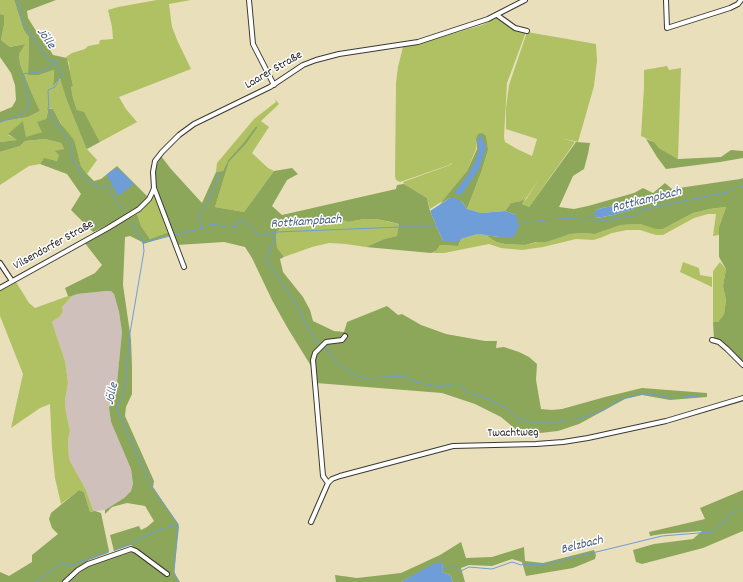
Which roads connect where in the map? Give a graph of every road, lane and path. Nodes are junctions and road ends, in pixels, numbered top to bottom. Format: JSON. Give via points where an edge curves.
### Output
{"nodes":[{"id":1,"x":249,"y":0,"type":"edge"},
{"id":2,"x":525,"y":0,"type":"edge"},
{"id":3,"x":666,"y":0,"type":"edge"},
{"id":4,"x":741,"y":0,"type":"edge"},
{"id":5,"x":497,"y":15,"type":"junction"},
{"id":6,"x":527,"y":31,"type":"dead end"},
{"id":7,"x":274,"y":85,"type":"junction"},
{"id":8,"x":154,"y":188,"type":"junction"},
{"id":9,"x":0,"y":262,"type":"edge"},
{"id":10,"x":184,"y":267,"type":"dead end"},
{"id":11,"x":12,"y":281,"type":"junction"},
{"id":12,"x":0,"y":288,"type":"edge"},
{"id":13,"x":345,"y":336,"type":"dead end"},
{"id":14,"x":712,"y":340,"type":"dead end"},
{"id":15,"x":743,"y":365,"type":"edge"},
{"id":16,"x":743,"y":398,"type":"edge"},
{"id":17,"x":328,"y":483,"type":"junction"},
{"id":18,"x":310,"y":522,"type":"dead end"},
{"id":19,"x":167,"y":574,"type":"dead end"},
{"id":20,"x":65,"y":582,"type":"edge"}],
"edges":[{"from":1,"to":7,"type":"street","via":[[253,44]]},
{"from":2,"to":5,"type":"street","name":"Laarer Straße"},
{"from":3,"to":4,"type":"street","via":[[668,28],[730,8]]},
{"from":5,"to":6,"type":"street","via":[[515,28]]},
{"from":5,"to":7,"type":"street","name":"Laarer Straße","via":[[418,42],[316,60]]},
{"from":7,"to":8,"type":"street","name":"Laarer Straße","via":[[186,129],[155,161]]},
{"from":8,"to":10,"type":"street","name":"Laarer Straße"},
{"from":8,"to":11,"type":"street","name":"Vilsendorfer Straße","via":[[149,199],[131,214]]},
{"from":9,"to":11,"type":"street"},
{"from":11,"to":12,"type":"street","name":"Vilsendorfer Straße"},
{"from":13,"to":17,"type":"street","via":[[342,340],[326,342],[312,360],[323,476]]},
{"from":14,"to":15,"type":"street","via":[[719,342]]},
{"from":16,"to":17,"type":"street","name":"Twachtweg","via":[[666,420],[588,438],[536,444],[452,446],[340,476]]},
{"from":17,"to":18,"type":"street"},
{"from":19,"to":20,"type":"street","via":[[131,550],[88,564]]}]}
